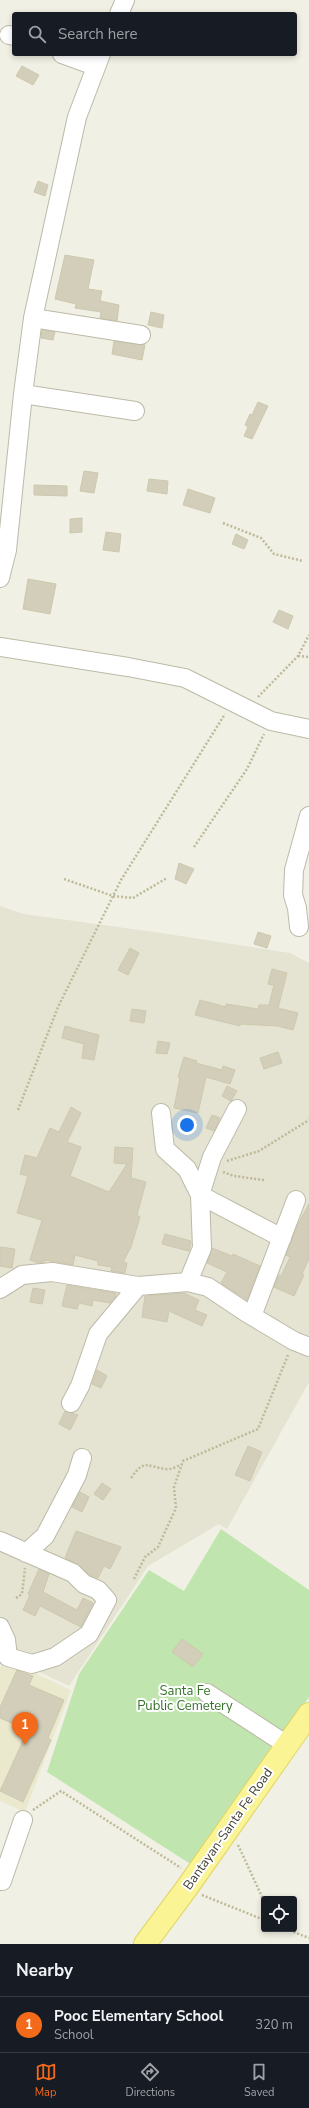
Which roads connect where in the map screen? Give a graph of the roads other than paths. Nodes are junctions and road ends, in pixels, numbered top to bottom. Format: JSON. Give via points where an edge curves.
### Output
{"nodes":[{"id":1,"x":125,"y":0,"type":"edge"},
{"id":2,"x":120,"y":12,"type":"edge"},
{"id":3,"x":74,"y":56,"type":"edge"},
{"id":4,"x":98,"y":60,"type":"edge"},
{"id":5,"x":33,"y":318,"type":"junction"},
{"id":6,"x":141,"y":335,"type":"dead end"},
{"id":7,"x":23,"y":394,"type":"junction"},
{"id":8,"x":135,"y":411,"type":"dead end"},
{"id":9,"x":0,"y":578,"type":"edge"},
{"id":10,"x":0,"y":647,"type":"edge"},
{"id":11,"x":309,"y":729,"type":"edge"},
{"id":12,"x":309,"y":816,"type":"edge"},
{"id":13,"x":299,"y":927,"type":"dead end"},
{"id":14,"x":237,"y":1109,"type":"dead end"},
{"id":15,"x":161,"y":1113,"type":"dead end"},
{"id":16,"x":200,"y":1196,"type":"junction"},
{"id":17,"x":296,"y":1200,"type":"dead end"},
{"id":18,"x":282,"y":1238,"type":"junction"},
{"id":19,"x":188,"y":1282,"type":"junction"},
{"id":20,"x":138,"y":1286,"type":"junction"},
{"id":21,"x":0,"y":1290,"type":"edge"},
{"id":22,"x":252,"y":1316,"type":"junction"},
{"id":23,"x":301,"y":1344,"type":"edge"},
{"id":24,"x":71,"y":1403,"type":"dead end"},
{"id":25,"x":82,"y":1458,"type":"dead end"},
{"id":26,"x":0,"y":1541,"type":"edge"},
{"id":27,"x":26,"y":1553,"type":"junction"},
{"id":28,"x":0,"y":1627,"type":"edge"},
{"id":29,"x":207,"y":1693,"type":"dead end"},
{"id":30,"x":309,"y":1714,"type":"edge"},
{"id":31,"x":287,"y":1745,"type":"junction"},
{"id":32,"x":23,"y":1820,"type":"road end"},
{"id":33,"x":1,"y":1881,"type":"edge"},
{"id":34,"x":145,"y":1944,"type":"edge"}],
"edges":[{"from":1,"to":2,"type":"street"},
{"from":3,"to":4,"type":"street"},
{"from":4,"to":5,"type":"street","via":[[76,117]]},
{"from":5,"to":6,"type":"street"},
{"from":5,"to":7,"type":"street"},
{"from":7,"to":8,"type":"street"},
{"from":7,"to":9,"type":"street","via":[[7,550]]},
{"from":10,"to":11,"type":"street","via":[[185,678],[271,721]]},
{"from":12,"to":13,"type":"street","via":[[294,870],[293,895]]},
{"from":14,"to":16,"type":"street","via":[[209,1167]]},
{"from":15,"to":16,"type":"street","via":[[165,1149],[187,1169]]},
{"from":16,"to":18,"type":"street"},
{"from":16,"to":19,"type":"street","via":[[202,1248]]},
{"from":17,"to":18,"type":"street"},
{"from":18,"to":22,"type":"street"},
{"from":19,"to":20,"type":"street"},
{"from":19,"to":22,"type":"street","via":[[208,1287]]},
{"from":20,"to":21,"type":"street","via":[[52,1272],[22,1275]]},
{"from":20,"to":24,"type":"street","via":[[98,1334],[80,1386]]},
{"from":22,"to":23,"type":"street"},
{"from":25,"to":27,"type":"street","via":[[77,1475],[46,1536]]},
{"from":26,"to":27,"type":"street"},
{"from":27,"to":28,"type":"street","via":[[73,1573],[84,1584],[98,1590],[107,1600],[89,1634],[55,1658],[32,1664],[8,1657],[6,1640]]},
{"from":29,"to":31,"type":"street"},
{"from":30,"to":31,"type":"main road","name":"Bantayan-Santa Fe Road"},
{"from":31,"to":34,"type":"main road","name":"Bantayan-Santa Fe Road"},
{"from":32,"to":33,"type":"street"}]}
